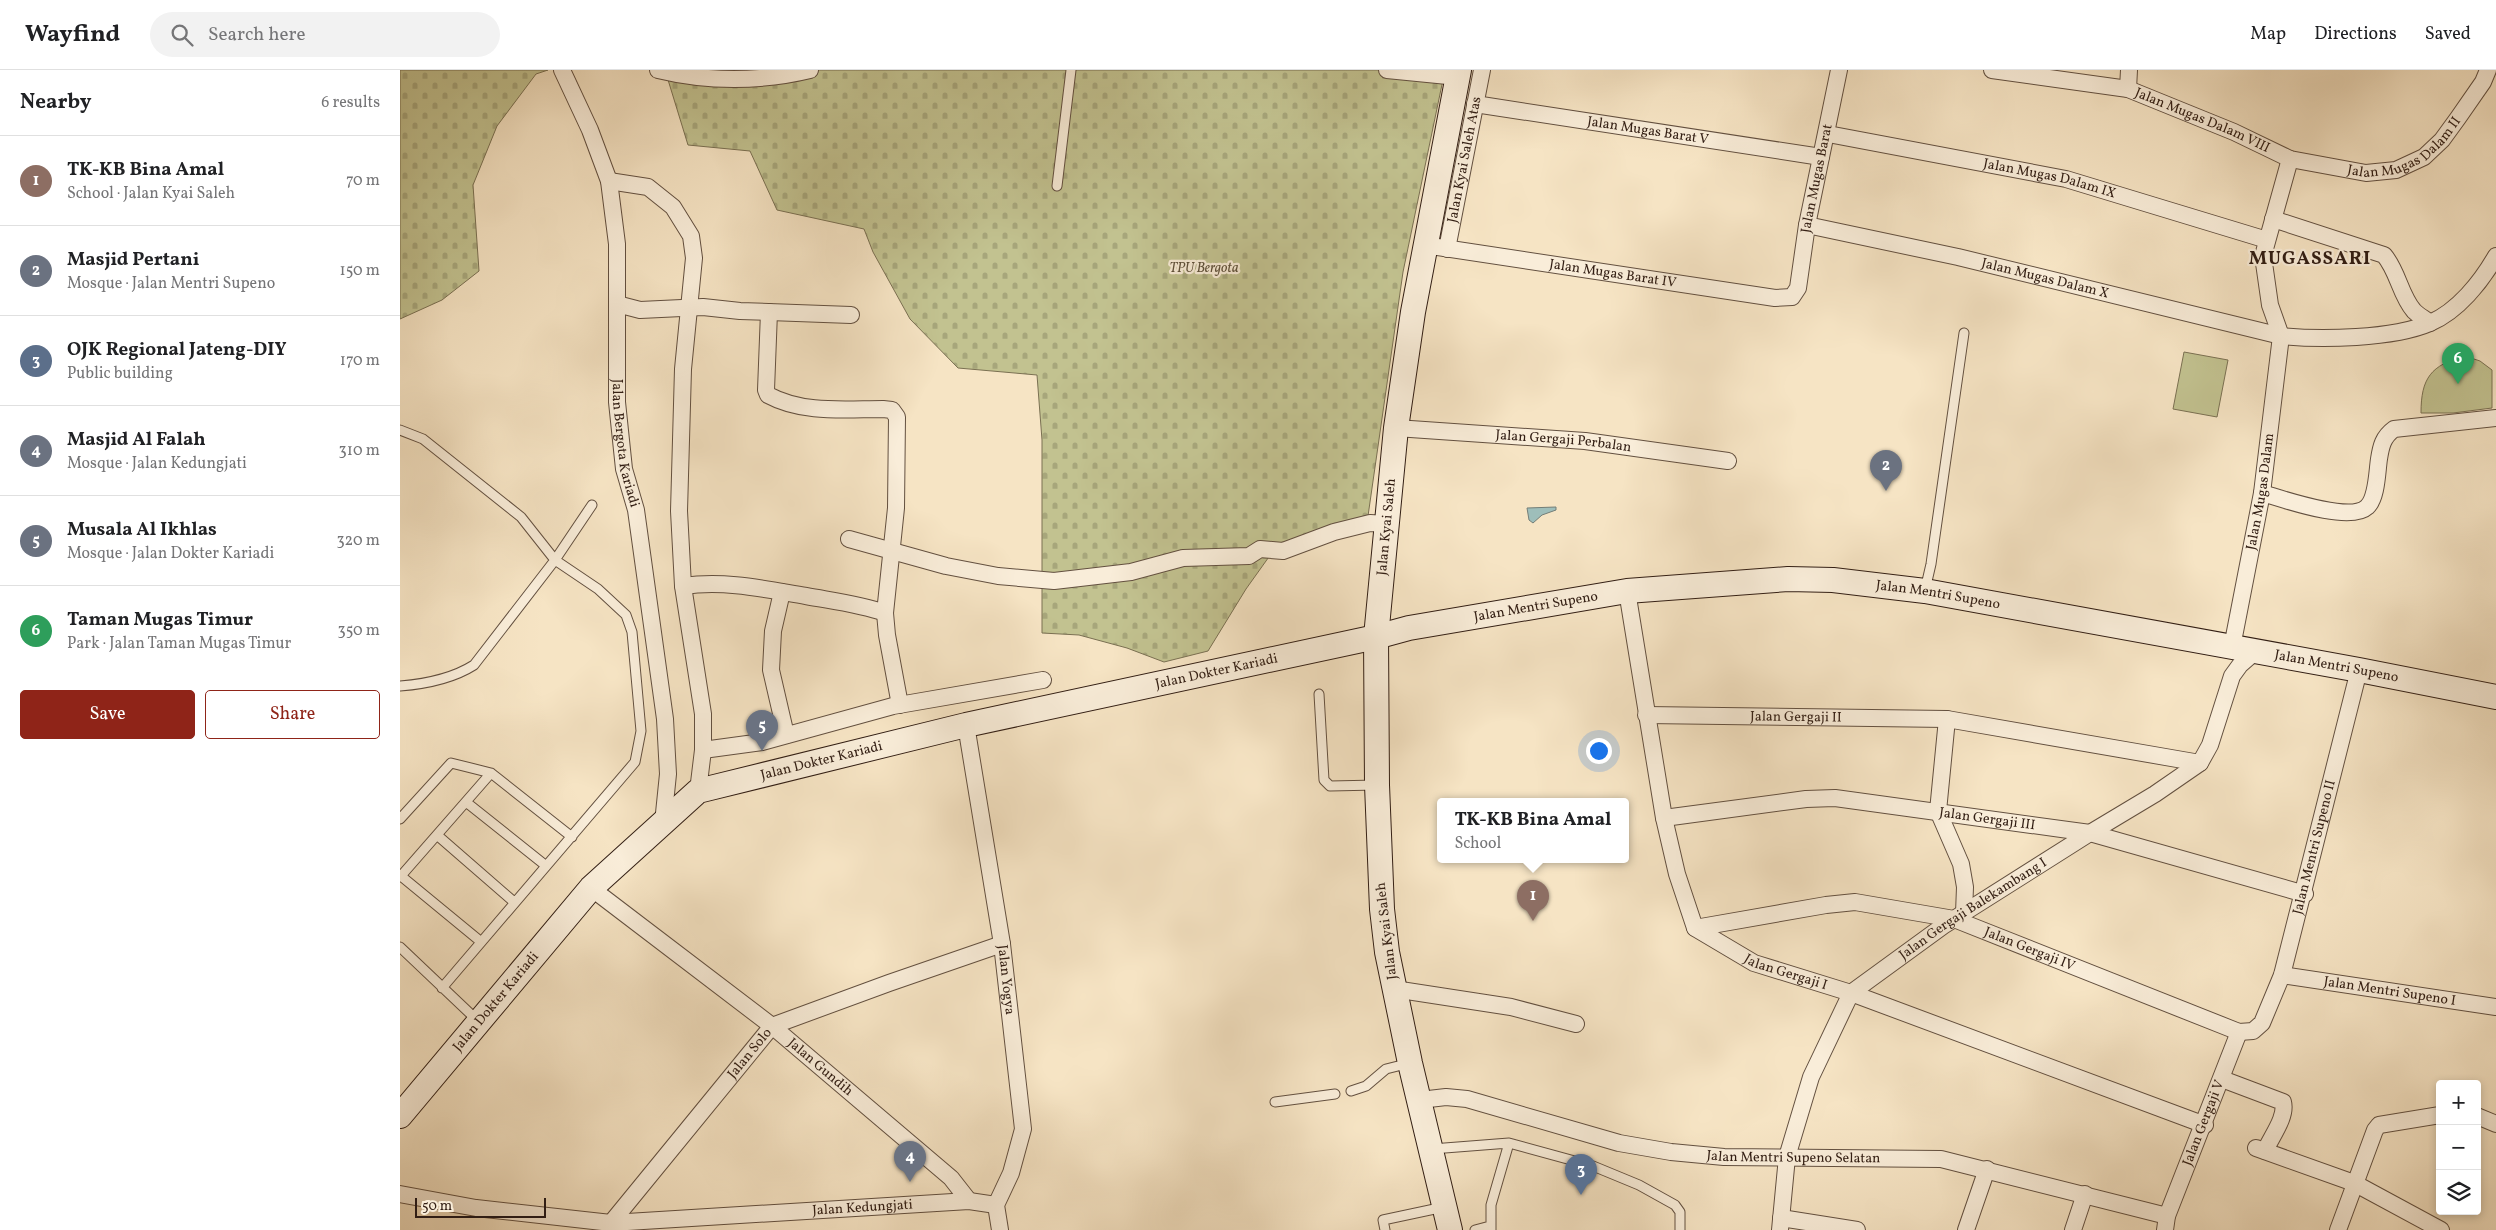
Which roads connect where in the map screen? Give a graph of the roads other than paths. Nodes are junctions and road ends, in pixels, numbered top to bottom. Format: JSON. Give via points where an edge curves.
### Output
{"nodes":[{"id":1,"x":562,"y":70,"type":"edge"},
{"id":2,"x":658,"y":70,"type":"edge"},
{"id":3,"x":810,"y":70,"type":"edge"},
{"id":4,"x":1070,"y":70,"type":"edge"},
{"id":5,"x":1387,"y":70,"type":"edge"},
{"id":6,"x":1482,"y":70,"type":"edge"},
{"id":7,"x":1839,"y":70,"type":"edge"},
{"id":8,"x":1992,"y":70,"type":"edge"},
{"id":9,"x":2129,"y":70,"type":"edge"},
{"id":10,"x":2488,"y":70,"type":"edge"},
{"id":11,"x":1458,"y":73,"type":"edge"},
{"id":12,"x":2128,"y":89,"type":"junction"},
{"id":13,"x":1475,"y":104,"type":"junction"},
{"id":14,"x":1828,"y":134,"type":"junction"},
{"id":15,"x":1821,"y":157,"type":"junction"},
{"id":16,"x":2290,"y":159,"type":"junction"},
{"id":17,"x":609,"y":181,"type":"junction"},
{"id":18,"x":1057,"y":186,"type":"dead end"},
{"id":19,"x":2273,"y":220,"type":"junction"},
{"id":20,"x":1807,"y":225,"type":"junction"},
{"id":21,"x":2267,"y":240,"type":"junction"},
{"id":22,"x":1436,"y":247,"type":"junction"},
{"id":23,"x":2496,"y":256,"type":"edge"},
{"id":24,"x":1798,"y":288,"type":"joint"},
{"id":25,"x":617,"y":304,"type":"junction"},
{"id":26,"x":690,"y":308,"type":"junction"},
{"id":27,"x":769,"y":312,"type":"junction"},
{"id":28,"x":851,"y":315,"type":"dead end"},
{"id":29,"x":2430,"y":323,"type":"junction"},
{"id":30,"x":1964,"y":333,"type":"dead end"},
{"id":31,"x":2281,"y":336,"type":"junction"},
{"id":32,"x":2496,"y":418,"type":"edge"},
{"id":33,"x":1396,"y":428,"type":"junction"},
{"id":34,"x":400,"y":430,"type":"edge"},
{"id":35,"x":1728,"y":461,"type":"dead end"},
{"id":36,"x":2262,"y":494,"type":"junction"},
{"id":37,"x":592,"y":505,"type":"dead end"},
{"id":38,"x":1386,"y":524,"type":"junction"},
{"id":39,"x":849,"y":539,"type":"dead end"},
{"id":40,"x":893,"y":550,"type":"junction"},
{"id":41,"x":555,"y":560,"type":"junction"},
{"id":42,"x":683,"y":586,"type":"junction"},
{"id":43,"x":1925,"y":590,"type":"junction"},
{"id":44,"x":1627,"y":591,"type":"junction"},
{"id":45,"x":782,"y":592,"type":"junction"},
{"id":46,"x":885,"y":613,"type":"junction"},
{"id":47,"x":1376,"y":637,"type":"junction"},
{"id":48,"x":2232,"y":647,"type":"junction"},
{"id":49,"x":2256,"y":651,"type":"junction"},
{"id":50,"x":2359,"y":670,"type":"junction"},
{"id":51,"x":1043,"y":680,"type":"dead end"},
{"id":52,"x":400,"y":686,"type":"edge"},
{"id":53,"x":1319,"y":694,"type":"dead end"},
{"id":54,"x":2496,"y":698,"type":"edge"},
{"id":55,"x":900,"y":705,"type":"junction"},
{"id":56,"x":1646,"y":715,"type":"junction"},
{"id":57,"x":1947,"y":719,"type":"junction"},
{"id":58,"x":966,"y":725,"type":"junction"},
{"id":59,"x":786,"y":735,"type":"junction"},
{"id":60,"x":703,"y":750,"type":"junction"},
{"id":61,"x":2200,"y":763,"type":"junction"},
{"id":62,"x":491,"y":773,"type":"junction"},
{"id":63,"x":1377,"y":785,"type":"junction"},
{"id":64,"x":698,"y":791,"type":"junction"},
{"id":65,"x":466,"y":802,"type":"junction"},
{"id":66,"x":1938,"y":811,"type":"junction"},
{"id":67,"x":1664,"y":818,"type":"junction"},
{"id":68,"x":400,"y":819,"type":"edge"},
{"id":69,"x":663,"y":823,"type":"junction"},
{"id":70,"x":2090,"y":833,"type":"junction"},
{"id":71,"x":437,"y":835,"type":"junction"},
{"id":72,"x":572,"y":837,"type":"junction"},
{"id":73,"x":545,"y":865,"type":"junction"},
{"id":74,"x":401,"y":877,"type":"edge"},
{"id":75,"x":591,"y":888,"type":"junction"},
{"id":76,"x":2305,"y":894,"type":"junction"},
{"id":77,"x":514,"y":902,"type":"junction"},
{"id":78,"x":1959,"y":916,"type":"junction"},
{"id":79,"x":1695,"y":928,"type":"junction"},
{"id":80,"x":480,"y":941,"type":"junction"},
{"id":81,"x":1002,"y":944,"type":"junction"},
{"id":82,"x":400,"y":947,"type":"edge"},
{"id":83,"x":2282,"y":975,"type":"junction"},
{"id":84,"x":442,"y":988,"type":"junction"},
{"id":85,"x":1394,"y":989,"type":"junction"},
{"id":86,"x":1850,"y":993,"type":"junction"},
{"id":87,"x":2496,"y":1007,"type":"edge"},
{"id":88,"x":479,"y":1022,"type":"junction"},
{"id":89,"x":1576,"y":1024,"type":"dead end"},
{"id":90,"x":772,"y":1026,"type":"junction"},
{"id":91,"x":2239,"y":1032,"type":"junction"},
{"id":92,"x":1410,"y":1063,"type":"junction"},
{"id":93,"x":2222,"y":1079,"type":"junction"},
{"id":94,"x":1351,"y":1091,"type":"dead end"},
{"id":95,"x":1335,"y":1094,"type":"dead end"},
{"id":96,"x":1420,"y":1100,"type":"junction"},
{"id":97,"x":1275,"y":1102,"type":"dead end"},
{"id":98,"x":400,"y":1116,"type":"edge"},
{"id":99,"x":2436,"y":1116,"type":"edge"},
{"id":100,"x":2481,"y":1118,"type":"edge"},
{"id":101,"x":2496,"y":1124,"type":"edge"},
{"id":102,"x":2205,"y":1125,"type":"junction"},
{"id":103,"x":1509,"y":1144,"type":"junction"},
{"id":104,"x":1432,"y":1149,"type":"junction"},
{"id":105,"x":1787,"y":1157,"type":"junction"},
{"id":106,"x":1987,"y":1169,"type":"junction"},
{"id":107,"x":2354,"y":1183,"type":"junction"},
{"id":108,"x":400,"y":1194,"type":"edge"},
{"id":109,"x":2085,"y":1194,"type":"junction"},
{"id":110,"x":969,"y":1201,"type":"junction"},
{"id":111,"x":996,"y":1205,"type":"junction"},
{"id":112,"x":1445,"y":1206,"type":"junction"},
{"id":113,"x":611,"y":1223,"type":"junction"},
{"id":114,"x":2166,"y":1223,"type":"edge"},
{"id":115,"x":1781,"y":1224,"type":"edge"},
{"id":116,"x":1490,"y":1228,"type":"edge"},
{"id":117,"x":1000,"y":1230,"type":"edge"},
{"id":118,"x":1385,"y":1230,"type":"edge"},
{"id":119,"x":1450,"y":1230,"type":"edge"},
{"id":120,"x":1475,"y":1230,"type":"edge"},
{"id":121,"x":1680,"y":1230,"type":"edge"},
{"id":122,"x":1857,"y":1230,"type":"edge"},
{"id":123,"x":1966,"y":1230,"type":"edge"},
{"id":124,"x":2073,"y":1230,"type":"edge"},
{"id":125,"x":2338,"y":1230,"type":"edge"},
{"id":126,"x":2441,"y":1230,"type":"edge"}],
"edges":[{"from":1,"to":17,"type":"street","name":"Jalan Bergota Kariadi"},
{"from":2,"to":3,"type":"street","via":[[731,80]]},
{"from":4,"to":18,"type":"lane"},
{"from":5,"to":11,"type":"street"},
{"from":6,"to":13,"type":"street","name":"Jalan Kyai Saleh Atas"},
{"from":7,"to":14,"type":"street","name":"Jalan Mugas Barat"},
{"from":8,"to":12,"type":"street","name":"Jalan Mugas Dalam VIII"},
{"from":9,"to":12,"type":"street"},
{"from":10,"to":16,"type":"street","name":"Jalan Mugas Dalam II","via":[[2442,140],[2406,166],[2384,173],[2366,174]]},
{"from":11,"to":22,"type":"main road","name":"Jalan Kyai Saleh"},
{"from":12,"to":16,"type":"street","name":"Jalan Mugas Dalam VIII","via":[[2234,132]]},
{"from":13,"to":15,"type":"street","name":"Jalan Mugas Barat V"},
{"from":13,"to":22,"type":"street","name":"Jalan Kyai Saleh Atas"},
{"from":14,"to":15,"type":"street","name":"Jalan Mugas Barat"},
{"from":14,"to":21,"type":"street","name":"Jalan Mugas Dalam IX","via":[[2066,179]]},
{"from":15,"to":20,"type":"street","name":"Jalan Mugas Barat"},
{"from":16,"to":19,"type":"street","name":"Jalan Mugas Dalam"},
{"from":17,"to":25,"type":"street","name":"Jalan Bergota Kariadi","via":[[617,244]]},
{"from":17,"to":26,"type":"street","via":[[648,186],[661,195],[682,219],[692,236],[694,258]]},
{"from":19,"to":21,"type":"street","name":"Jalan Mugas Dalam"},
{"from":19,"to":29,"type":"street","via":[[2384,255],[2415,312]]},
{"from":20,"to":24,"type":"street","name":"Jalan Mugas Barat"},
{"from":20,"to":31,"type":"street","name":"Jalan Mugas Dalam X","via":[[1958,257]]},
{"from":21,"to":31,"type":"street","name":"Jalan Mugas Dalam","via":[[2263,256],[2265,275],[2270,305]]},
{"from":22,"to":24,"type":"street","name":"Jalan Mugas Barat IV","via":[[1775,298],[1792,297]]},
{"from":22,"to":33,"type":"main road","name":"Jalan Kyai Saleh"},
{"from":23,"to":29,"type":"street","via":[[2459,304]]},
{"from":25,"to":26,"type":"street","via":[[640,310]]},
{"from":25,"to":69,"type":"street","name":"Jalan Bergota Kariadi","via":[[618,402],[624,469],[636,510],[665,719],[668,774]]},
{"from":26,"to":27,"type":"street"},
{"from":26,"to":42,"type":"street","via":[[683,369],[679,511]]},
{"from":27,"to":28,"type":"street"},
{"from":27,"to":40,"type":"street","via":[[768,395],[797,406],[822,410],[883,409],[892,410],[897,416]]},
{"from":29,"to":31,"type":"street","via":[[2370,335]]},
{"from":30,"to":43,"type":"lane"},
{"from":31,"to":36,"type":"street","name":"Jalan Mugas Dalam"},
{"from":32,"to":36,"type":"street","via":[[2394,429],[2383,439],[2372,499],[2367,508],[2358,512],[2343,514]]},
{"from":33,"to":35,"type":"street","name":"Jalan Gergaji Perbalan","via":[[1585,441]]},
{"from":33,"to":38,"type":"main road","name":"Jalan Kyai Saleh"},
{"from":34,"to":41,"type":"lane","via":[[423,439],[521,517]]},
{"from":36,"to":48,"type":"street","name":"Jalan Mugas Dalam"},
{"from":37,"to":41,"type":"lane"},
{"from":38,"to":40,"type":"street","via":[[1370,523],[1334,532],[1283,551],[1260,550],[1249,556],[1183,558],[1131,572],[1054,581],[998,576],[922,561]]},
{"from":38,"to":47,"type":"main road","name":"Jalan Kyai Saleh"},
{"from":39,"to":40,"type":"street"},
{"from":40,"to":46,"type":"street"},
{"from":41,"to":52,"type":"lane","via":[[474,665],[441,679]]},
{"from":41,"to":72,"type":"lane","via":[[598,588],[626,615],[632,632],[641,731],[635,762]]},
{"from":42,"to":45,"type":"street","via":[[722,583]]},
{"from":42,"to":60,"type":"street","via":[[702,714]]},
{"from":43,"to":44,"type":"main road","name":"Jalan Mentri Supeno","via":[[1832,580],[1788,579]]},
{"from":43,"to":48,"type":"main road","name":"Jalan Mentri Supeno"},
{"from":44,"to":47,"type":"main road","name":"Jalan Mentri Supeno","via":[[1418,626]]},
{"from":44,"to":56,"type":"street"},
{"from":45,"to":46,"type":"street"},
{"from":45,"to":59,"type":"street","via":[[773,631],[771,670]]},
{"from":46,"to":55,"type":"street"},
{"from":47,"to":58,"type":"main road","name":"Jalan Dokter Kariadi"},
{"from":47,"to":63,"type":"main road","name":"Jalan Kyai Saleh"},
{"from":48,"to":49,"type":"main road","name":"Jalan Mentri Supeno"},
{"from":49,"to":50,"type":"main road","name":"Jalan Mentri Supeno"},
{"from":49,"to":61,"type":"street","name":"Jalan Gergaji Balekambang I","via":[[2232,676],[2210,745]]},
{"from":50,"to":54,"type":"main road","name":"Jalan Mentri Supeno"},
{"from":50,"to":76,"type":"street","name":"Jalan Mentri Supeno II"},
{"from":51,"to":55,"type":"street"},
{"from":53,"to":63,"type":"lane","via":[[1324,780],[1330,786]]},
{"from":55,"to":59,"type":"street"},
{"from":56,"to":57,"type":"street","name":"Jalan Gergaji II"},
{"from":56,"to":67,"type":"street"},
{"from":57,"to":61,"type":"street","name":"Jalan Gergaji II"},
{"from":57,"to":66,"type":"street"},
{"from":58,"to":64,"type":"main road","name":"Jalan Dokter Kariadi"},
{"from":58,"to":81,"type":"street","name":"Jalan Yogya"},
{"from":59,"to":60,"type":"street","via":[[762,742]]},
{"from":60,"to":64,"type":"street"},
{"from":61,"to":70,"type":"street","name":"Jalan Gergaji Balekambang I","via":[[2156,794]]},
{"from":62,"to":65,"type":"lane"},
{"from":62,"to":68,"type":"lane","via":[[451,762]]},
{"from":62,"to":72,"type":"lane"},
{"from":63,"to":85,"type":"main road","name":"Jalan Kyai Saleh","via":[[1382,909]]},
{"from":64,"to":69,"type":"main road","name":"Jalan Dokter Kariadi"},
{"from":65,"to":71,"type":"lane"},
{"from":65,"to":73,"type":"lane"},
{"from":66,"to":67,"type":"street","name":"Jalan Gergaji III","via":[[1821,798]]},
{"from":66,"to":70,"type":"street","name":"Jalan Gergaji III"},
{"from":66,"to":78,"type":"street","via":[[1961,864],[1965,887]]},
{"from":67,"to":79,"type":"street","via":[[1677,874]]},
{"from":69,"to":75,"type":"main road","name":"Jalan Dokter Kariadi"},
{"from":70,"to":76,"type":"street","name":"Jalan Gergaji III"},
{"from":70,"to":78,"type":"street","name":"Jalan Gergaji Balekambang I"},
{"from":71,"to":74,"type":"lane"},
{"from":71,"to":77,"type":"lane"},
{"from":72,"to":73,"type":"lane"},
{"from":73,"to":77,"type":"lane"},
{"from":74,"to":80,"type":"lane"},
{"from":75,"to":88,"type":"main road","name":"Jalan Dokter Kariadi"},
{"from":75,"to":90,"type":"street","name":"Jalan Gundih"},
{"from":76,"to":83,"type":"street","name":"Jalan Mentri Supeno II"},
{"from":77,"to":80,"type":"lane"},
{"from":78,"to":79,"type":"street","name":"Jalan Gergaji IV","via":[[1855,902]]},
{"from":78,"to":86,"type":"street","name":"Jalan Gergaji Balekambang I"},
{"from":78,"to":91,"type":"street","name":"Jalan Gergaji IV"},
{"from":79,"to":86,"type":"street","name":"Jalan Gergaji I","via":[[1754,963]]},
{"from":80,"to":84,"type":"lane"},
{"from":81,"to":90,"type":"street","name":"Jalan Solo"},
{"from":81,"to":111,"type":"street","name":"Jalan Yogya","via":[[1023,1129],[1011,1173]]},
{"from":82,"to":84,"type":"lane"},
{"from":83,"to":87,"type":"street","name":"Jalan Mentri Supeno I"},
{"from":83,"to":91,"type":"street","name":"Jalan Mentri Supeno II","via":[[2262,1023],[2253,1031]]},
{"from":84,"to":88,"type":"lane"},
{"from":85,"to":89,"type":"street","name":"Jalan Kyai Saleh","via":[[1511,1007]]},
{"from":85,"to":92,"type":"main road","name":"Jalan Kyai Saleh"},
{"from":86,"to":102,"type":"street","name":"Jalan Gergaji I"},
{"from":86,"to":105,"type":"street","name":"Jalan Gergaji Balekambang I","via":[[1811,1077]]},
{"from":88,"to":98,"type":"main road","name":"Jalan Dokter Kariadi"},
{"from":90,"to":110,"type":"street","name":"Jalan Gundih","via":[[951,1178]]},
{"from":90,"to":113,"type":"street","name":"Jalan Solo"},
{"from":91,"to":93,"type":"street","name":"Jalan Gergaji V"},
{"from":92,"to":94,"type":"lane","via":[[1386,1069],[1366,1086]]},
{"from":92,"to":96,"type":"main road","name":"Jalan Kyai Saleh"},
{"from":93,"to":102,"type":"street","name":"Jalan Gergaji V"},
{"from":93,"to":107,"type":"street","via":[[2283,1102],[2281,1120],[2261,1150]]},
{"from":95,"to":97,"type":"lane"},
{"from":96,"to":104,"type":"main road","name":"Jalan Kyai Saleh"},
{"from":96,"to":105,"type":"street","name":"Jalan Mentri Supeno Selatan","via":[[1467,1099],[1619,1143],[1671,1152],[1724,1158]]},
{"from":99,"to":107,"type":"street","via":[[2379,1125]]},
{"from":100,"to":101,"type":"street"},
{"from":102,"to":114,"type":"street","name":"Jalan Gergaji V"},
{"from":103,"to":104,"type":"lane"},
{"from":103,"to":116,"type":"lane","via":[[1491,1205]]},
{"from":103,"to":121,"type":"lane","via":[[1592,1166],[1639,1185],[1675,1205],[1680,1212]]},
{"from":104,"to":112,"type":"main road","name":"Jalan Kyai Saleh"},
{"from":105,"to":106,"type":"street","name":"Jalan Mentri Supeno Selatan","via":[[1924,1158]]},
{"from":105,"to":115,"type":"street","name":"Jalan Gergaji Balekambang I"},
{"from":106,"to":109,"type":"street","name":"Jalan Mentri Supeno Selatan"},
{"from":106,"to":123,"type":"street"},
{"from":107,"to":125,"type":"street"},
{"from":107,"to":126,"type":"street"},
{"from":108,"to":113,"type":"street","name":"Jalan Kedungjati","via":[[476,1208]]},
{"from":109,"to":114,"type":"street","name":"Jalan Mentri Supeno Selatan"},
{"from":109,"to":124,"type":"street"},
{"from":110,"to":111,"type":"street","name":"Jalan Kedungjati"},
{"from":110,"to":113,"type":"street","name":"Jalan Kedungjati"},
{"from":111,"to":117,"type":"street"},
{"from":112,"to":118,"type":"lane","via":[[1382,1220]]},
{"from":112,"to":119,"type":"main road","name":"Jalan Kyai Saleh"},
{"from":115,"to":122,"type":"street"},
{"from":116,"to":120,"type":"lane"}]}
